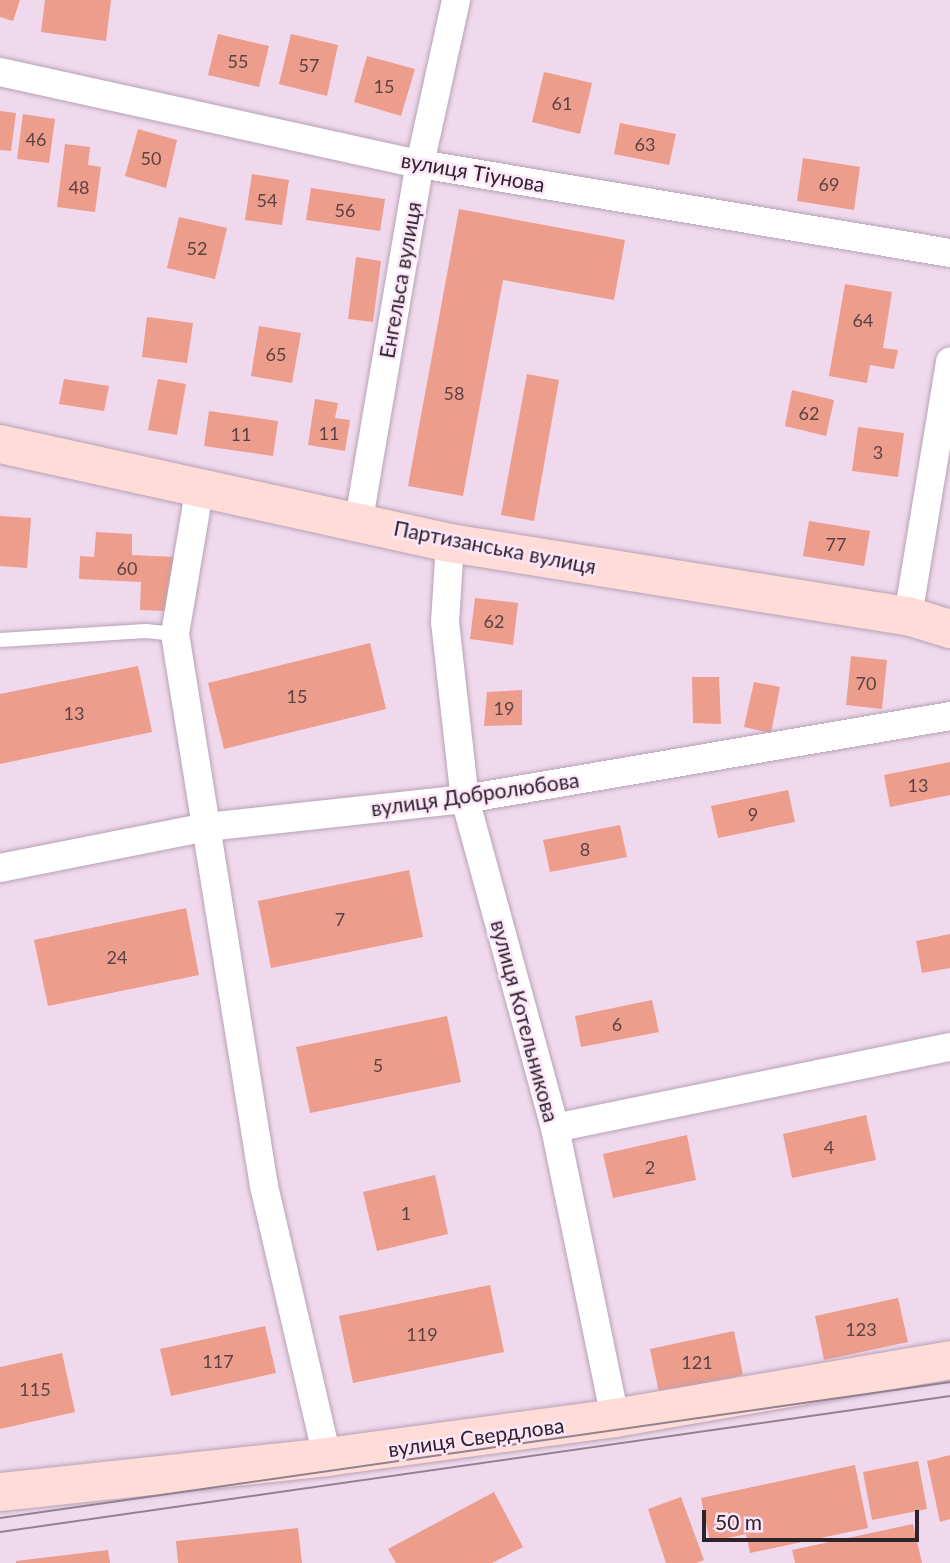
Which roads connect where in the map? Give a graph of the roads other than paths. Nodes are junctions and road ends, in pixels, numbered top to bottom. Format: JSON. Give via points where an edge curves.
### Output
{"nodes":[{"id":1,"x":456,"y":0,"type":"edge"},
{"id":2,"x":0,"y":72,"type":"edge"},
{"id":3,"x":420,"y":163,"type":"junction"},
{"id":4,"x":950,"y":253,"type":"edge"},
{"id":5,"x":950,"y":361,"type":"edge"},
{"id":6,"x":0,"y":444,"type":"edge"},
{"id":7,"x":200,"y":486,"type":"junction"},
{"id":8,"x":359,"y":519,"type":"junction"},
{"id":9,"x":450,"y":543,"type":"junction"},
{"id":10,"x":908,"y":616,"type":"junction"},
{"id":11,"x":950,"y":629,"type":"edge"},
{"id":12,"x":175,"y":634,"type":"junction"},
{"id":13,"x":0,"y":640,"type":"edge"},
{"id":14,"x":950,"y":716,"type":"edge"},
{"id":15,"x":466,"y":799,"type":"junction"},
{"id":16,"x":207,"y":827,"type":"junction"},
{"id":17,"x":0,"y":868,"type":"edge"},
{"id":18,"x":950,"y":1047,"type":"edge"},
{"id":19,"x":555,"y":1128,"type":"junction"},
{"id":20,"x":950,"y":1360,"type":"edge"},
{"id":21,"x":615,"y":1418,"type":"junction"},
{"id":22,"x":327,"y":1457,"type":"junction"},
{"id":23,"x":0,"y":1492,"type":"edge"}],
"edges":[{"from":1,"to":3,"type":"street","name":"Енгельса вулиця"},
{"from":2,"to":3,"type":"street","name":"вулиця Тіунова"},
{"from":3,"to":4,"type":"street","name":"вулиця Тіунова"},
{"from":3,"to":8,"type":"street","name":"Енгельса вулиця"},
{"from":5,"to":10,"type":"street"},
{"from":6,"to":7,"type":"street","name":"Партизанська вулиця"},
{"from":7,"to":8,"type":"street","name":"Партизанська вулиця"},
{"from":7,"to":12,"type":"street"},
{"from":8,"to":9,"type":"street","name":"Партизанська вулиця"},
{"from":9,"to":10,"type":"street","name":"Партизанська вулиця"},
{"from":9,"to":15,"type":"street","name":"вулиця Котельникова","via":[[445,622]]},
{"from":10,"to":11,"type":"street","name":"Партизанська вулиця"},
{"from":12,"to":13,"type":"lane","via":[[146,631]]},
{"from":12,"to":16,"type":"street"},
{"from":14,"to":15,"type":"street","name":"вулиця Добролюбова"},
{"from":15,"to":16,"type":"street","name":"вулиця Добролюбова"},
{"from":15,"to":19,"type":"street","name":"вулиця Котельникова"},
{"from":16,"to":17,"type":"street","name":"вулиця Добролюбова"},
{"from":16,"to":22,"type":"street","via":[[264,1186]]},
{"from":18,"to":19,"type":"street"},
{"from":19,"to":21,"type":"street","name":"вулиця Котельникова"},
{"from":20,"to":21,"type":"street","name":"вулиця Свердлова"},
{"from":21,"to":22,"type":"street","name":"вулиця Свердлова"},
{"from":22,"to":23,"type":"street","name":"вулиця Свердлова"}]}
